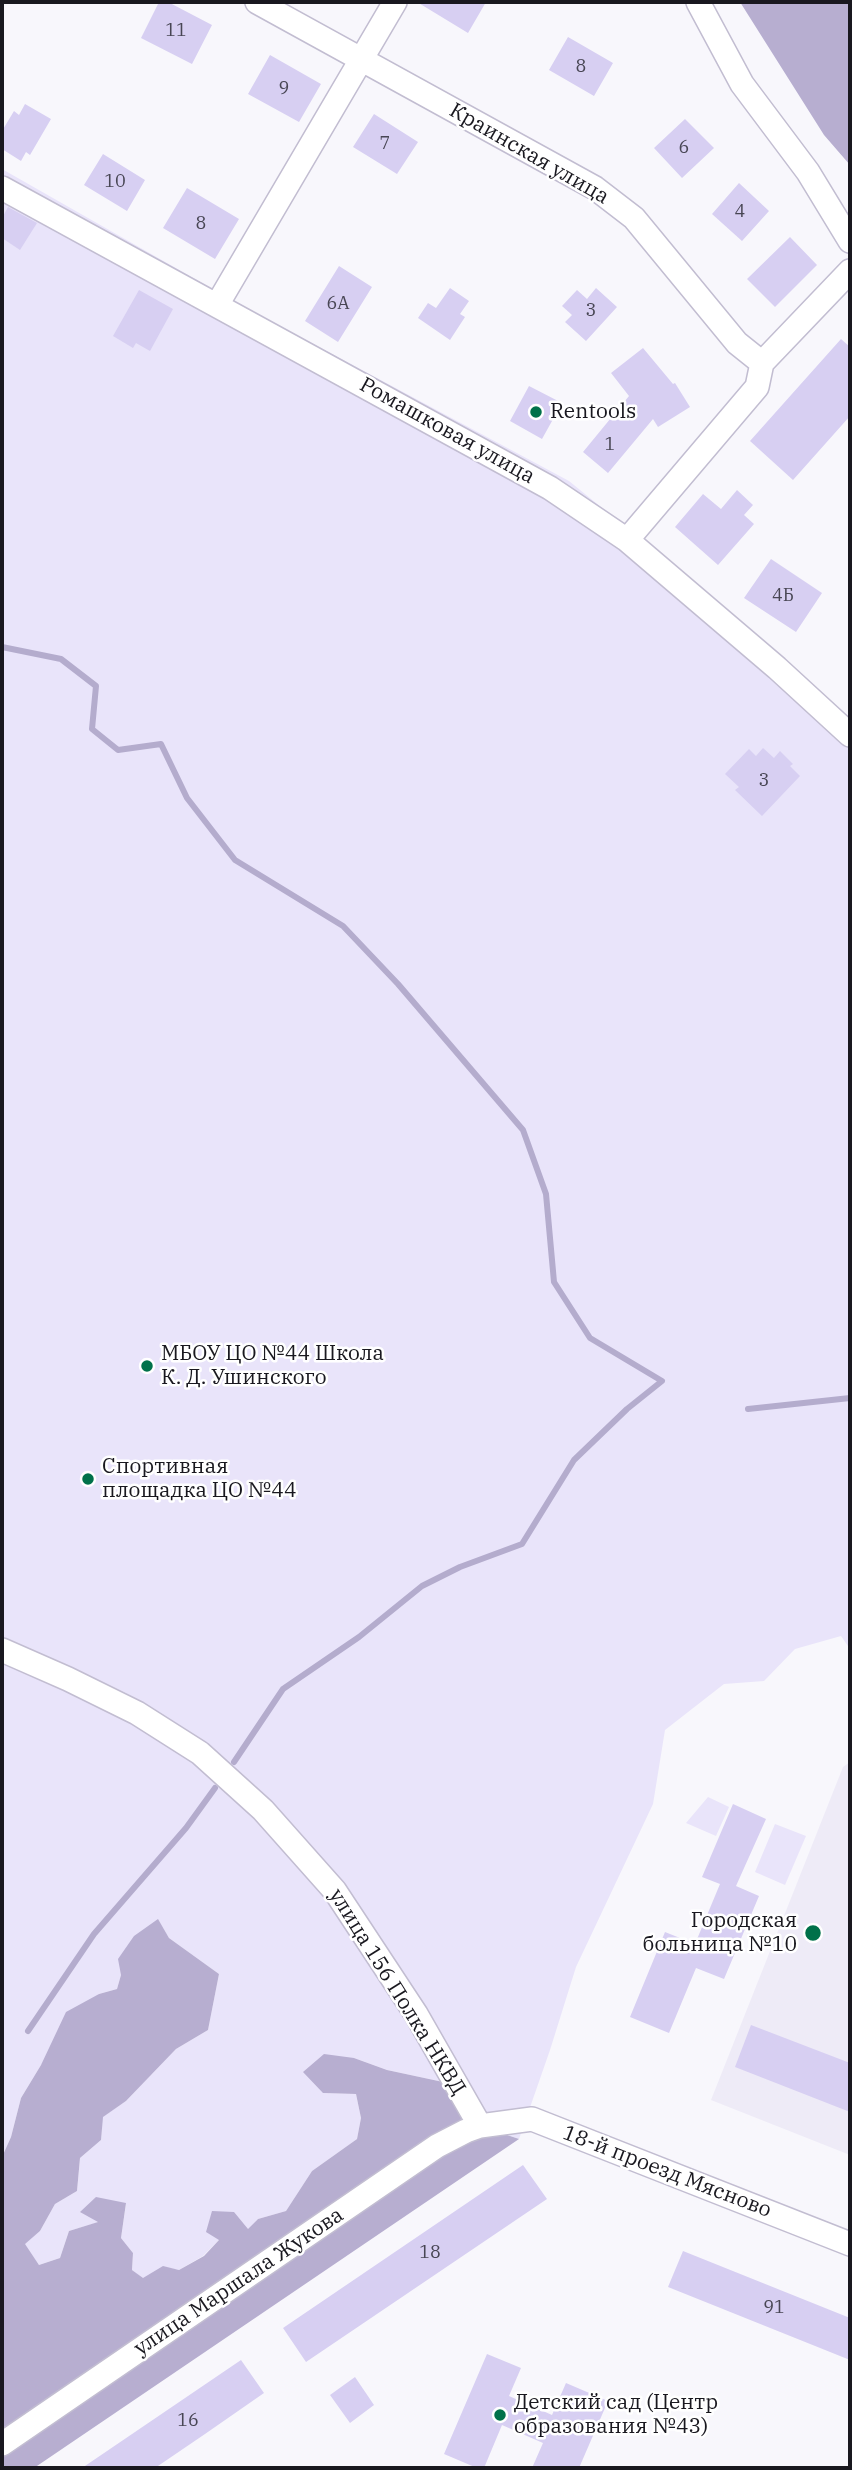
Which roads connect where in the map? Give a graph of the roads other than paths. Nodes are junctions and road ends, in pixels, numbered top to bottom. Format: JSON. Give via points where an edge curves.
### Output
{"nodes":[{"id":1,"x":257,"y":2,"type":"edge"},
{"id":2,"x":395,"y":2,"type":"edge"},
{"id":3,"x":698,"y":2,"type":"edge"},
{"id":4,"x":363,"y":60,"type":"junction"},
{"id":5,"x":2,"y":188,"type":"edge"},
{"id":6,"x":850,"y":241,"type":"edge"},
{"id":7,"x":850,"y":271,"type":"edge"},
{"id":8,"x":217,"y":305,"type":"junction"},
{"id":9,"x":762,"y":363,"type":"junction"},
{"id":10,"x":627,"y":540,"type":"junction"},
{"id":11,"x":850,"y":735,"type":"edge"},
{"id":12,"x":2,"y":1650,"type":"edge"},
{"id":13,"x":480,"y":2126,"type":"junction"},
{"id":14,"x":850,"y":2244,"type":"edge"},
{"id":15,"x":2,"y":2444,"type":"edge"}],
"edges":[{"from":1,"to":4,"type":"street","name":"Краинская улица"},
{"from":2,"to":4,"type":"street"},
{"from":3,"to":6,"type":"street","via":[[742,84],[808,172]]},
{"from":4,"to":8,"type":"street"},
{"from":4,"to":9,"type":"street","name":"Краинская улица","via":[[595,188],[634,218],[737,343]]},
{"from":5,"to":8,"type":"street","name":"Ромашковая улица"},
{"from":7,"to":9,"type":"street"},
{"from":8,"to":10,"type":"street","name":"Ромашковая улица","via":[[550,488]]},
{"from":9,"to":10,"type":"street","via":[[757,387]]},
{"from":10,"to":11,"type":"street","name":"Ромашковая улица"},
{"from":12,"to":13,"type":"street","name":"улица 156 Полка НКВД","via":[[137,1713],[200,1753],[263,1810],[335,1891],[416,2014]]},
{"from":13,"to":14,"type":"street","name":"18-й проезд Мясново","via":[[532,2119]]},
{"from":13,"to":15,"type":"street","name":"улица Маршала Жукова","via":[[437,2146]]}]}
